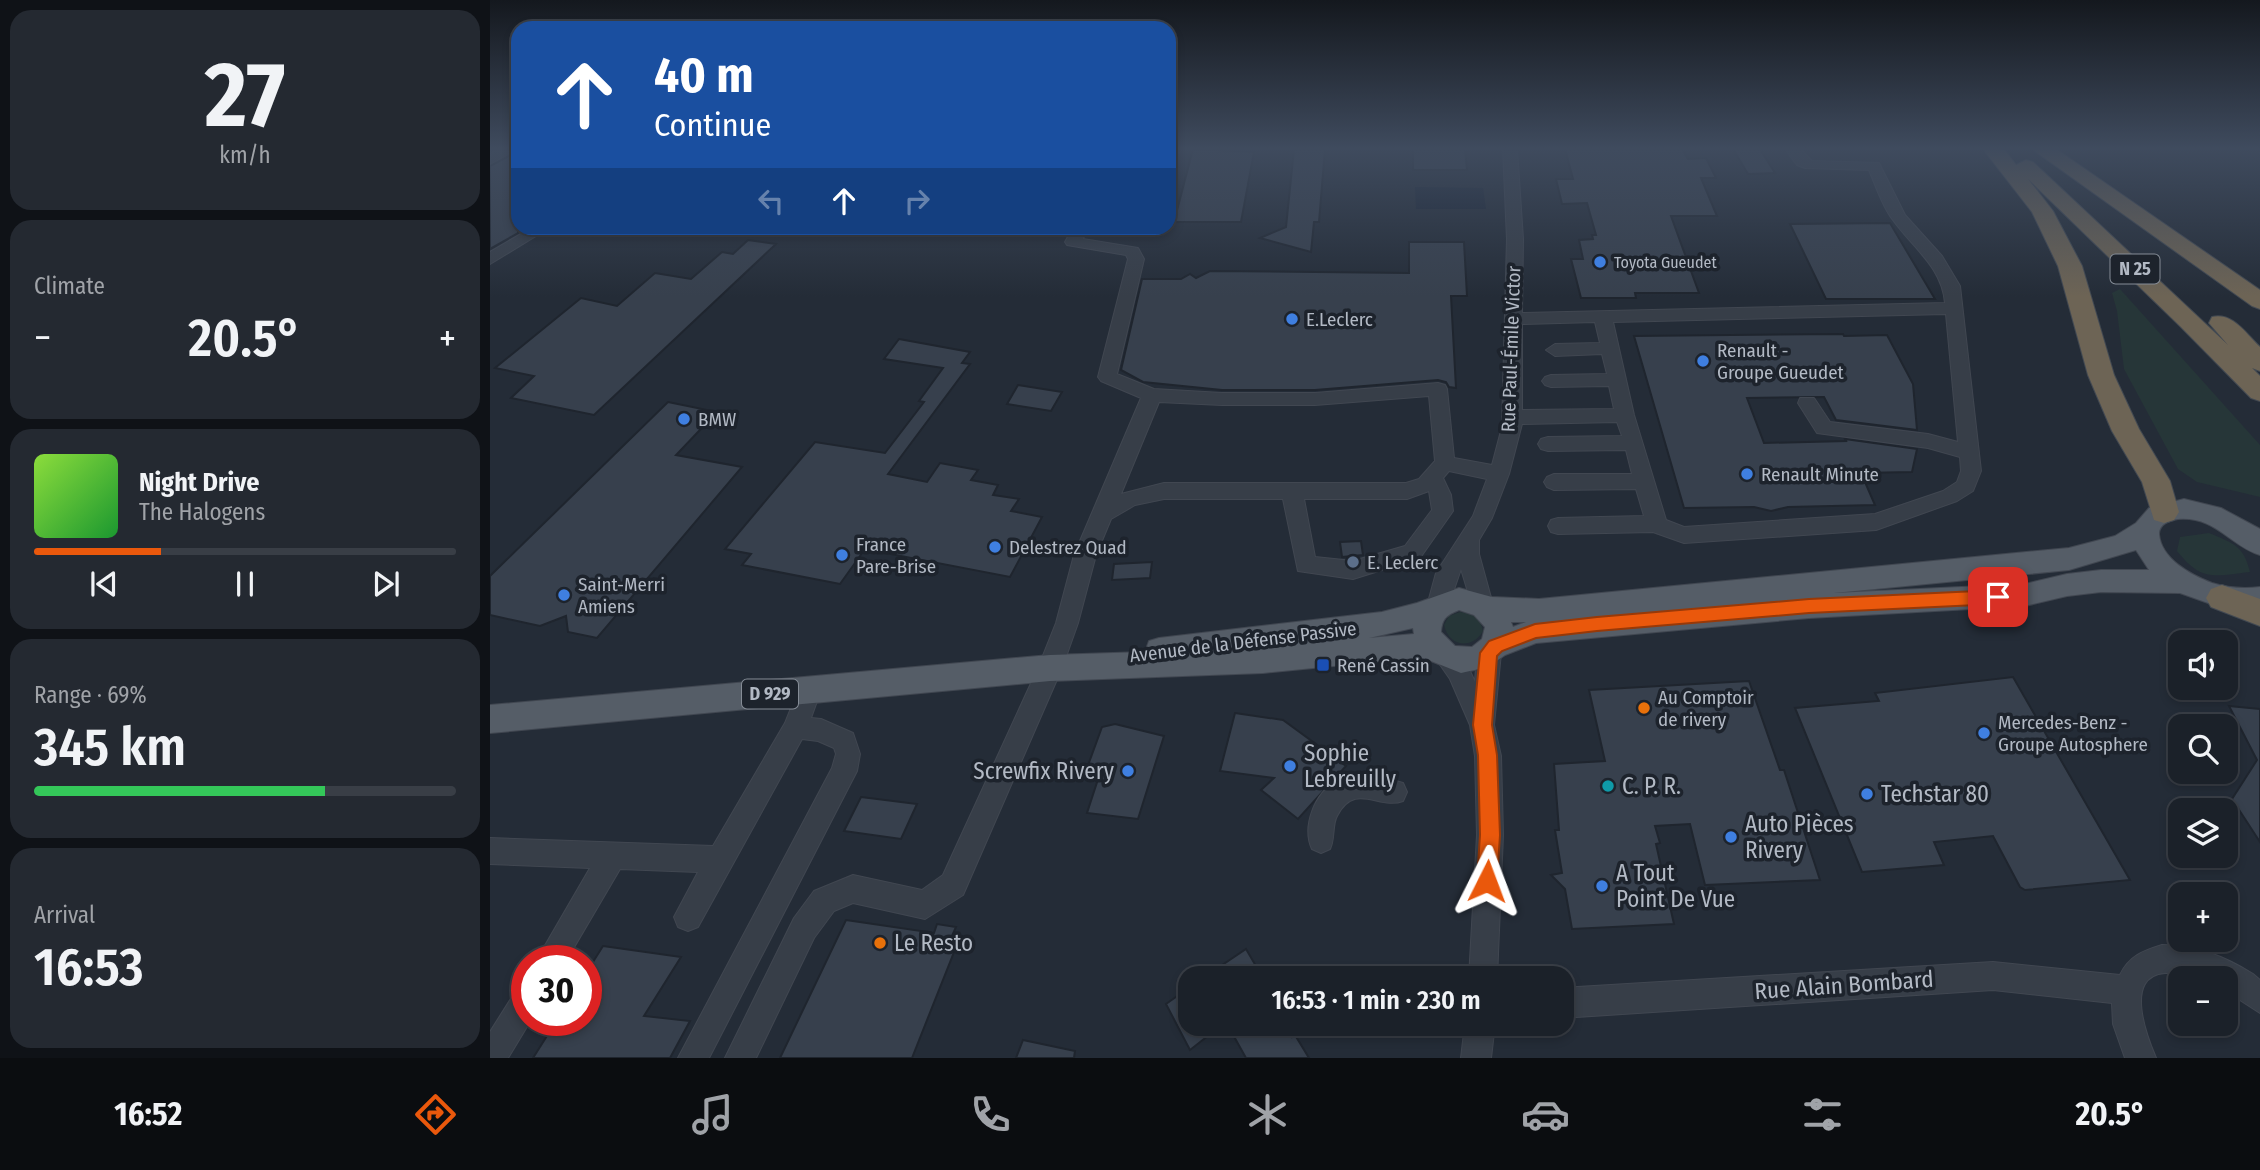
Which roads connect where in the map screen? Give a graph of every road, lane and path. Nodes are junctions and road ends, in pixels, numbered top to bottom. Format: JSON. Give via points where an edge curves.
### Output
{"nodes":[{"id":1,"x":1512,"y":198,"type":"edge"},
{"id":2,"x":1889,"y":198,"type":"edge"},
{"id":3,"x":2032,"y":198,"type":"edge"},
{"id":4,"x":2060,"y":198,"type":"edge"},
{"id":5,"x":2084,"y":198,"type":"edge"},
{"id":6,"x":2113,"y":198,"type":"edge"},
{"id":7,"x":529,"y":235,"type":"edge"},
{"id":8,"x":1076,"y":235,"type":"edge"},
{"id":9,"x":490,"y":259,"type":"edge"},
{"id":10,"x":2260,"y":301,"type":"edge"},
{"id":11,"x":1954,"y":308,"type":"junction"},
{"id":12,"x":1603,"y":318,"type":"junction"},
{"id":13,"x":1513,"y":319,"type":"junction"},
{"id":14,"x":1609,"y":348,"type":"junction"},
{"id":15,"x":1555,"y":350,"type":"dead end"},
{"id":16,"x":2260,"y":362,"type":"edge"},
{"id":17,"x":1617,"y":380,"type":"junction"},
{"id":18,"x":1551,"y":382,"type":"dead end"},
{"id":19,"x":2260,"y":392,"type":"edge"},
{"id":20,"x":1152,"y":395,"type":"junction"},
{"id":21,"x":1807,"y":403,"type":"dead end"},
{"id":22,"x":1625,"y":415,"type":"junction"},
{"id":23,"x":1512,"y":417,"type":"junction"},
{"id":24,"x":1633,"y":443,"type":"junction"},
{"id":25,"x":1548,"y":444,"type":"dead end"},
{"id":26,"x":1969,"y":452,"type":"junction"},
{"id":27,"x":1438,"y":470,"type":"junction"},
{"id":28,"x":1499,"y":474,"type":"junction"},
{"id":29,"x":1644,"y":481,"type":"junction"},
{"id":30,"x":1554,"y":482,"type":"dead end"},
{"id":31,"x":1292,"y":491,"type":"junction"},
{"id":32,"x":1104,"y":513,"type":"junction"},
{"id":33,"x":2221,"y":519,"type":"junction"},
{"id":34,"x":2155,"y":521,"type":"junction"},
{"id":35,"x":1657,"y":524,"type":"junction"},
{"id":36,"x":1558,"y":526,"type":"dead end"},
{"id":37,"x":2260,"y":529,"type":"edge"},
{"id":38,"x":1469,"y":541,"type":"junction"},
{"id":39,"x":2260,"y":545,"type":"edge"},
{"id":40,"x":2183,"y":582,"type":"junction"},
{"id":41,"x":2222,"y":598,"type":"junction"},
{"id":42,"x":2260,"y":598,"type":"edge"},
{"id":43,"x":1436,"y":607,"type":"junction"},
{"id":44,"x":1485,"y":607,"type":"junction"},
{"id":45,"x":2260,"y":613,"type":"edge"},
{"id":46,"x":1492,"y":650,"type":"junction"},
{"id":47,"x":1441,"y":653,"type":"junction"},
{"id":48,"x":1050,"y":668,"type":"junction"},
{"id":49,"x":809,"y":690,"type":"junction"},
{"id":50,"x":490,"y":719,"type":"edge"},
{"id":51,"x":1482,"y":725,"type":"junction"},
{"id":52,"x":796,"y":727,"type":"junction"},
{"id":53,"x":1394,"y":792,"type":"dead end"},
{"id":54,"x":1321,"y":840,"type":"dead end"},
{"id":55,"x":490,"y":851,"type":"edge"},
{"id":56,"x":613,"y":856,"type":"junction"},
{"id":57,"x":721,"y":860,"type":"junction"},
{"id":58,"x":688,"y":917,"type":"dead end"},
{"id":59,"x":560,"y":945,"type":"edge"},
{"id":60,"x":1484,"y":966,"type":"edge"},
{"id":61,"x":2126,"y":990,"type":"junction"},
{"id":62,"x":2260,"y":998,"type":"edge"},
{"id":63,"x":1574,"y":1002,"type":"edge"},
{"id":64,"x":511,"y":1025,"type":"edge"},
{"id":65,"x":1479,"y":1036,"type":"edge"},
{"id":66,"x":491,"y":1058,"type":"edge"},
{"id":67,"x":693,"y":1058,"type":"edge"},
{"id":68,"x":740,"y":1058,"type":"edge"},
{"id":69,"x":1476,"y":1058,"type":"edge"},
{"id":70,"x":2141,"y":1058,"type":"edge"}],
"edges":[{"from":1,"to":13,"type":"street","name":"Rue Paul-Émile Victor"},
{"from":2,"to":11,"type":"street","via":[[1898,217],[1936,259],[1952,286]]},
{"from":3,"to":34,"type":"highway","via":[[2070,266],[2101,375],[2126,431],[2156,481]]},
{"from":4,"to":19,"type":"highway","number":"N 25"},
{"from":5,"to":16,"type":"highway","number":"N 25"},
{"from":6,"to":10,"type":"highway"},
{"from":7,"to":9,"type":"street"},
{"from":8,"to":20,"type":"street","via":[[1073,242],[1132,251],[1136,259],[1107,377]]},
{"from":11,"to":12,"type":"street"},
{"from":11,"to":26,"type":"street"},
{"from":12,"to":13,"type":"street"},
{"from":12,"to":14,"type":"street"},
{"from":13,"to":23,"type":"street","name":"Rue Paul-Émile Victor"},
{"from":14,"to":15,"type":"street"},
{"from":14,"to":17,"type":"street"},
{"from":17,"to":18,"type":"street"},
{"from":17,"to":22,"type":"street"},
{"from":20,"to":27,"type":"street","via":[[1315,399],[1438,389]]},
{"from":20,"to":32,"type":"street"},
{"from":21,"to":26,"type":"street","via":[[1824,428],[1928,441]]},
{"from":22,"to":23,"type":"street"},
{"from":22,"to":24,"type":"street"},
{"from":23,"to":28,"type":"street","name":"Rue Paul-Émile Victor"},
{"from":24,"to":25,"type":"street"},
{"from":24,"to":29,"type":"street"},
{"from":26,"to":35,"type":"street","via":[[1971,471],[1966,486],[1876,522],[1684,535]]},
{"from":27,"to":28,"type":"street"},
{"from":27,"to":31,"type":"street","via":[[1426,484],[1407,491]]},
{"from":27,"to":31,"type":"street","via":[[1443,511],[1412,552],[1353,570],[1306,565]]},
{"from":28,"to":38,"type":"street","name":"Rue Paul-Émile Victor"},
{"from":29,"to":30,"type":"street"},
{"from":29,"to":35,"type":"street"},
{"from":31,"to":32,"type":"street","via":[[1164,491],[1130,498]]},
{"from":32,"to":48,"type":"street","via":[[1085,555]]},
{"from":33,"to":34,"type":"main road","via":[[2180,509]]},
{"from":33,"to":37,"type":"main road"},
{"from":33,"to":39,"type":"main road"},
{"from":34,"to":40,"type":"main road","via":[[2147,540],[2159,561]]},
{"from":34,"to":44,"type":"main road","via":[[2123,545],[2069,559],[1539,611]]},
{"from":35,"to":36,"type":"street"},
{"from":38,"to":43,"type":"street","name":"Rue Paul-Émile Victor","via":[[1447,573]]},
{"from":38,"to":44,"type":"street","via":[[1468,554]]},
{"from":40,"to":41,"type":"main road"},
{"from":40,"to":46,"type":"main road","via":[[2101,581],[2025,595],[1809,606],[1597,624],[1535,631]]},
{"from":41,"to":42,"type":"main road"},
{"from":41,"to":45,"type":"highway"},
{"from":43,"to":44,"type":"main road","via":[[1459,599]]},
{"from":43,"to":47,"type":"main road","via":[[1426,625]]},
{"from":43,"to":48,"type":"main road","name":"Avenue de la Défense Passive","number":"D 929","via":[[1407,620],[1365,628],[1209,642]]},
{"from":44,"to":46,"type":"main road","via":[[1499,627]]},
{"from":46,"to":47,"type":"main road","via":[[1468,661]]},
{"from":46,"to":51,"type":"street"},
{"from":47,"to":48,"type":"main road","name":"Avenue de la Défense Passive","number":"D 929","via":[[1415,646],[1263,660]]},
{"from":47,"to":51,"type":"street","via":[[1459,673]]},
{"from":48,"to":49,"type":"main road","name":"Avenue de la Défense Passive","number":"D 929"},
{"from":48,"to":68,"type":"street","via":[[953,884],[925,905],[853,889],[824,901],[804,928]]},
{"from":49,"to":50,"type":"main road","name":"Avenue de la Défense Passive","number":"D 929"},
{"from":49,"to":52,"type":"street"},
{"from":51,"to":60,"type":"street","via":[[1488,755],[1490,835]]},
{"from":52,"to":57,"type":"street"},
{"from":52,"to":67,"type":"street","via":[[821,730],[844,741],[848,754],[844,771]]},
{"from":53,"to":54,"type":"street","via":[[1363,784],[1343,791],[1323,817]]},
{"from":55,"to":56,"type":"street"},
{"from":56,"to":57,"type":"street"},
{"from":56,"to":59,"type":"street"},
{"from":57,"to":58,"type":"street"},
{"from":61,"to":62,"type":"street","via":[[2137,971],[2156,961],[2181,959],[2209,965]]},
{"from":61,"to":63,"type":"street","name":"Rue Alain Bombard","via":[[1993,976]]},
{"from":61,"to":70,"type":"street","via":[[2125,1015]]},
{"from":64,"to":66,"type":"street"},
{"from":65,"to":69,"type":"street"}]}
